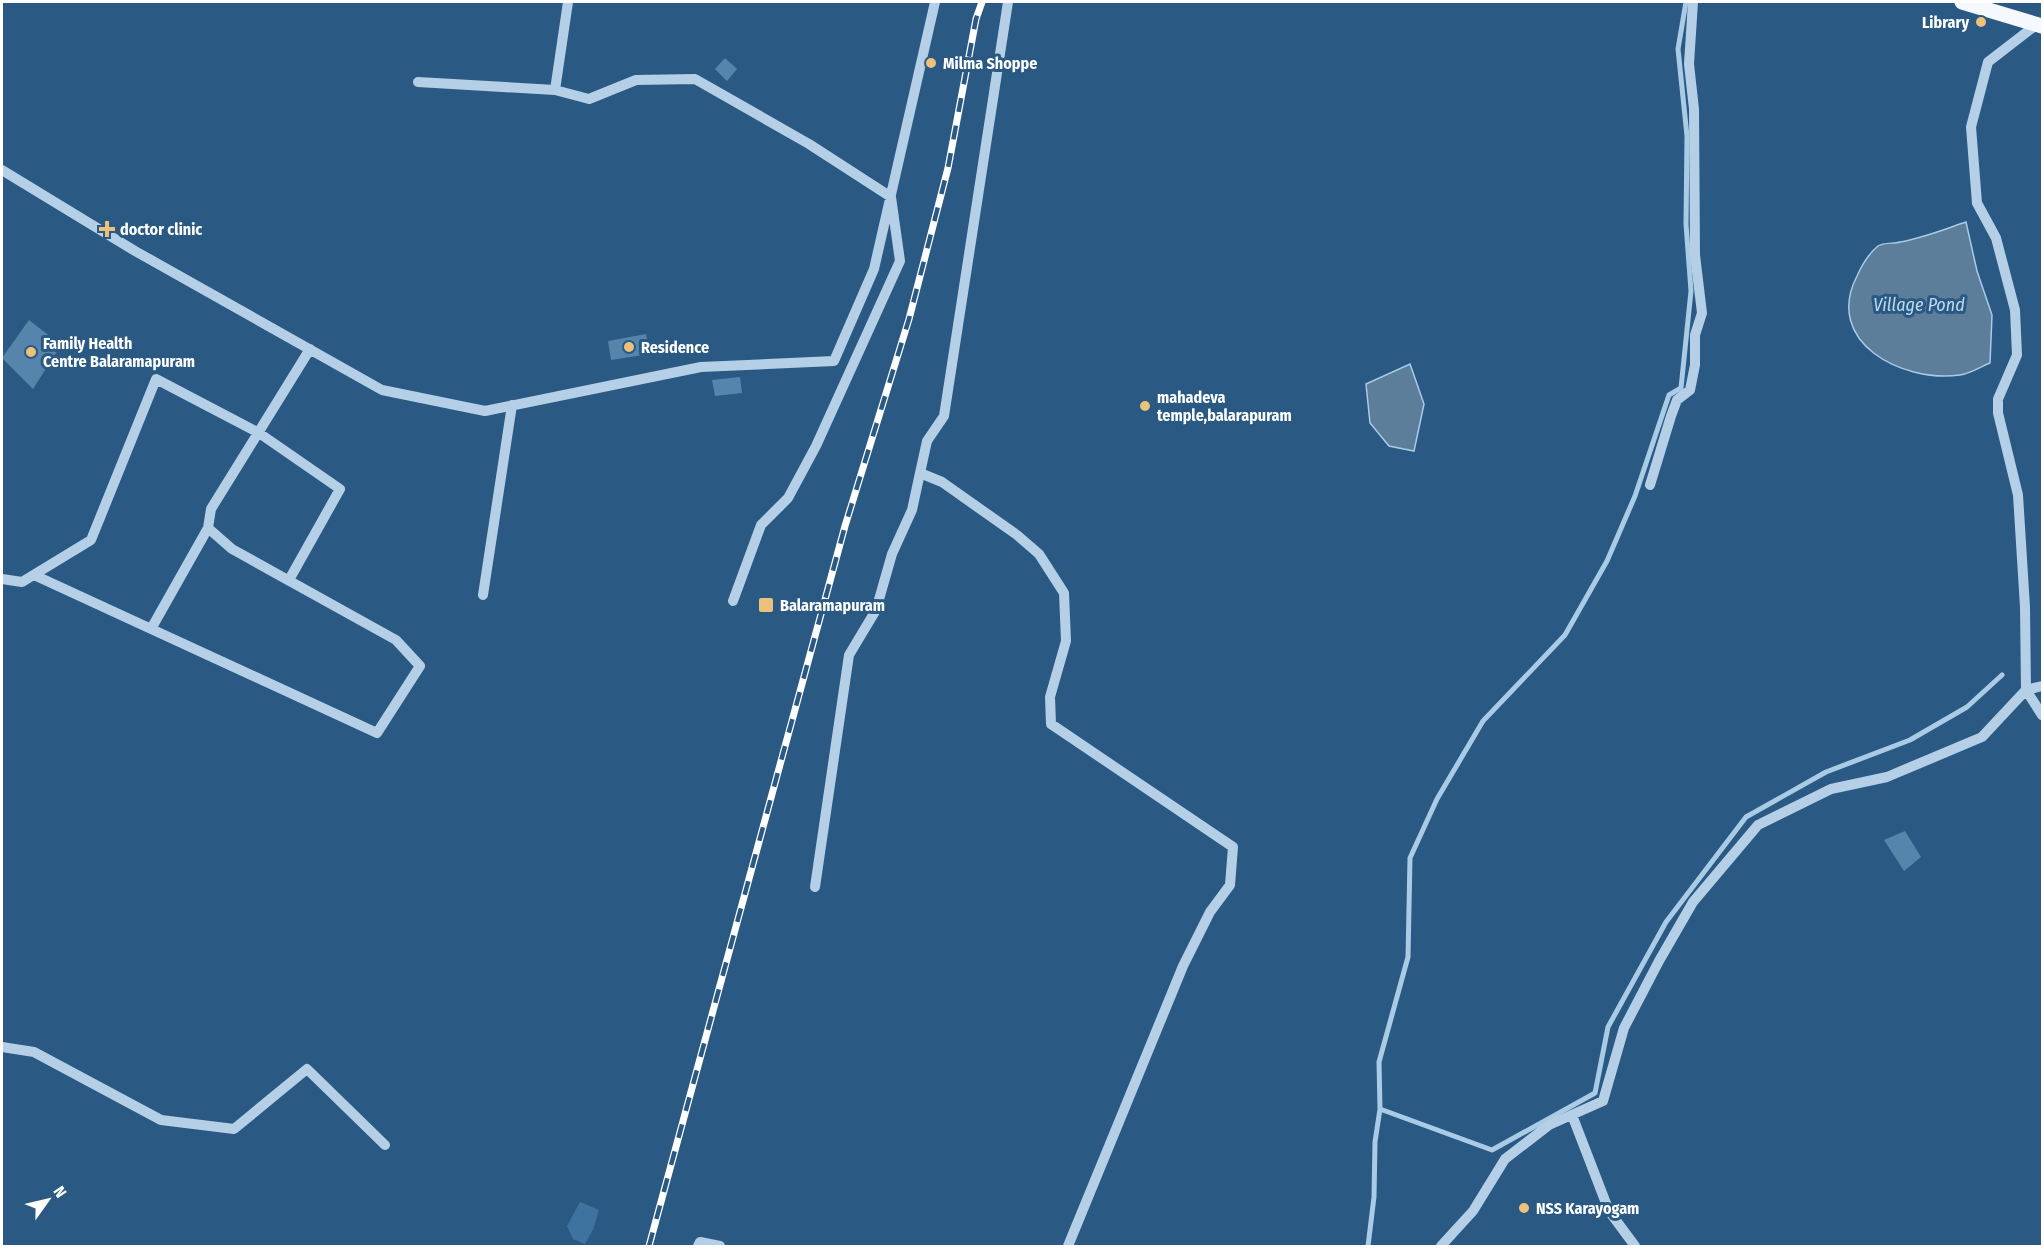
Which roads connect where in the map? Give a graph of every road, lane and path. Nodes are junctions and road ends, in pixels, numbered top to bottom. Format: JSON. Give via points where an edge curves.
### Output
{"nodes":[{"id":1,"x":568,"y":2,"type":"edge"},
{"id":2,"x":935,"y":2,"type":"edge"},
{"id":3,"x":1008,"y":2,"type":"edge"},
{"id":4,"x":1694,"y":2,"type":"edge"},
{"id":5,"x":1962,"y":2,"type":"edge"},
{"id":6,"x":2039,"y":26,"type":"edge"},
{"id":7,"x":418,"y":82,"type":"dead end"},
{"id":8,"x":555,"y":90,"type":"junction"},
{"id":9,"x":2,"y":170,"type":"edge"},
{"id":10,"x":891,"y":197,"type":"junction"},
{"id":11,"x":310,"y":349,"type":"junction"},
{"id":12,"x":512,"y":405,"type":"junction"},
{"id":13,"x":258,"y":433,"type":"junction"},
{"id":14,"x":920,"y":473,"type":"junction"},
{"id":15,"x":1650,"y":485,"type":"dead end"},
{"id":16,"x":208,"y":528,"type":"junction"},
{"id":17,"x":34,"y":575,"type":"junction"},
{"id":18,"x":2,"y":579,"type":"edge"},
{"id":19,"x":289,"y":580,"type":"junction"},
{"id":20,"x":483,"y":595,"type":"dead end"},
{"id":21,"x":733,"y":601,"type":"dead end"},
{"id":22,"x":151,"y":629,"type":"junction"},
{"id":23,"x":2043,"y":686,"type":"edge"},
{"id":24,"x":2026,"y":690,"type":"junction"},
{"id":25,"x":2043,"y":715,"type":"edge"},
{"id":26,"x":815,"y":887,"type":"dead end"},
{"id":27,"x":2,"y":1047,"type":"edge"},
{"id":28,"x":1572,"y":1115,"type":"junction"},
{"id":29,"x":385,"y":1145,"type":"dead end"},
{"id":30,"x":698,"y":1246,"type":"edge"},
{"id":31,"x":720,"y":1246,"type":"edge"},
{"id":32,"x":1068,"y":1246,"type":"edge"},
{"id":33,"x":1441,"y":1246,"type":"edge"},
{"id":34,"x":1635,"y":1246,"type":"edge"}],
"edges":[{"from":1,"to":8,"type":"street"},
{"from":2,"to":10,"type":"street"},
{"from":3,"to":14,"type":"street","via":[[944,416],[927,441]]},
{"from":4,"to":15,"type":"street","via":[[1689,64],[1694,118],[1695,255],[1702,313],[1695,334],[1690,390],[1677,400]]},
{"from":5,"to":6,"type":"main road"},
{"from":6,"to":24,"type":"street","via":[[1988,62],[1971,127],[1977,203],[1996,238],[2015,310],[2017,355],[1998,399],[1998,413],[2018,495]]},
{"from":7,"to":8,"type":"street"},
{"from":8,"to":10,"type":"street","via":[[589,99],[636,80],[695,79],[809,144]]},
{"from":9,"to":11,"type":"street","via":[[135,251]]},
{"from":10,"to":12,"type":"street","via":[[874,269],[834,361],[701,367]]},
{"from":10,"to":21,"type":"street","via":[[900,261],[794,488],[761,525]]},
{"from":11,"to":12,"type":"street","via":[[382,390],[485,411]]},
{"from":11,"to":13,"type":"street"},
{"from":12,"to":20,"type":"street"},
{"from":13,"to":16,"type":"street","via":[[211,509]]},
{"from":13,"to":17,"type":"street","via":[[156,379],[91,540]]},
{"from":13,"to":19,"type":"street","via":[[340,489]]},
{"from":14,"to":26,"type":"street","via":[[912,510],[892,554],[876,610],[849,655]]},
{"from":14,"to":32,"type":"street","via":[[942,483],[1040,554],[1064,593],[1066,641],[1050,697],[1051,724],[1233,847],[1230,885],[1210,912],[1183,966]]},
{"from":16,"to":19,"type":"street","via":[[232,549]]},
{"from":16,"to":22,"type":"street"},
{"from":17,"to":18,"type":"street","via":[[22,582]]},
{"from":17,"to":22,"type":"street"},
{"from":19,"to":22,"type":"street","via":[[396,640],[420,666],[377,733]]},
{"from":23,"to":24,"type":"street"},
{"from":24,"to":25,"type":"street"},
{"from":24,"to":28,"type":"street","via":[[1982,737],[1887,777],[1831,789],[1758,825],[1694,902],[1659,961],[1624,1028],[1603,1101]]},
{"from":27,"to":29,"type":"street","via":[[34,1052],[161,1120],[234,1129],[306,1070]]},
{"from":28,"to":33,"type":"street","via":[[1549,1125],[1505,1159],[1473,1211]]},
{"from":28,"to":34,"type":"street","via":[[1610,1211]]},
{"from":30,"to":31,"type":"street","via":[[700,1242]]}]}
